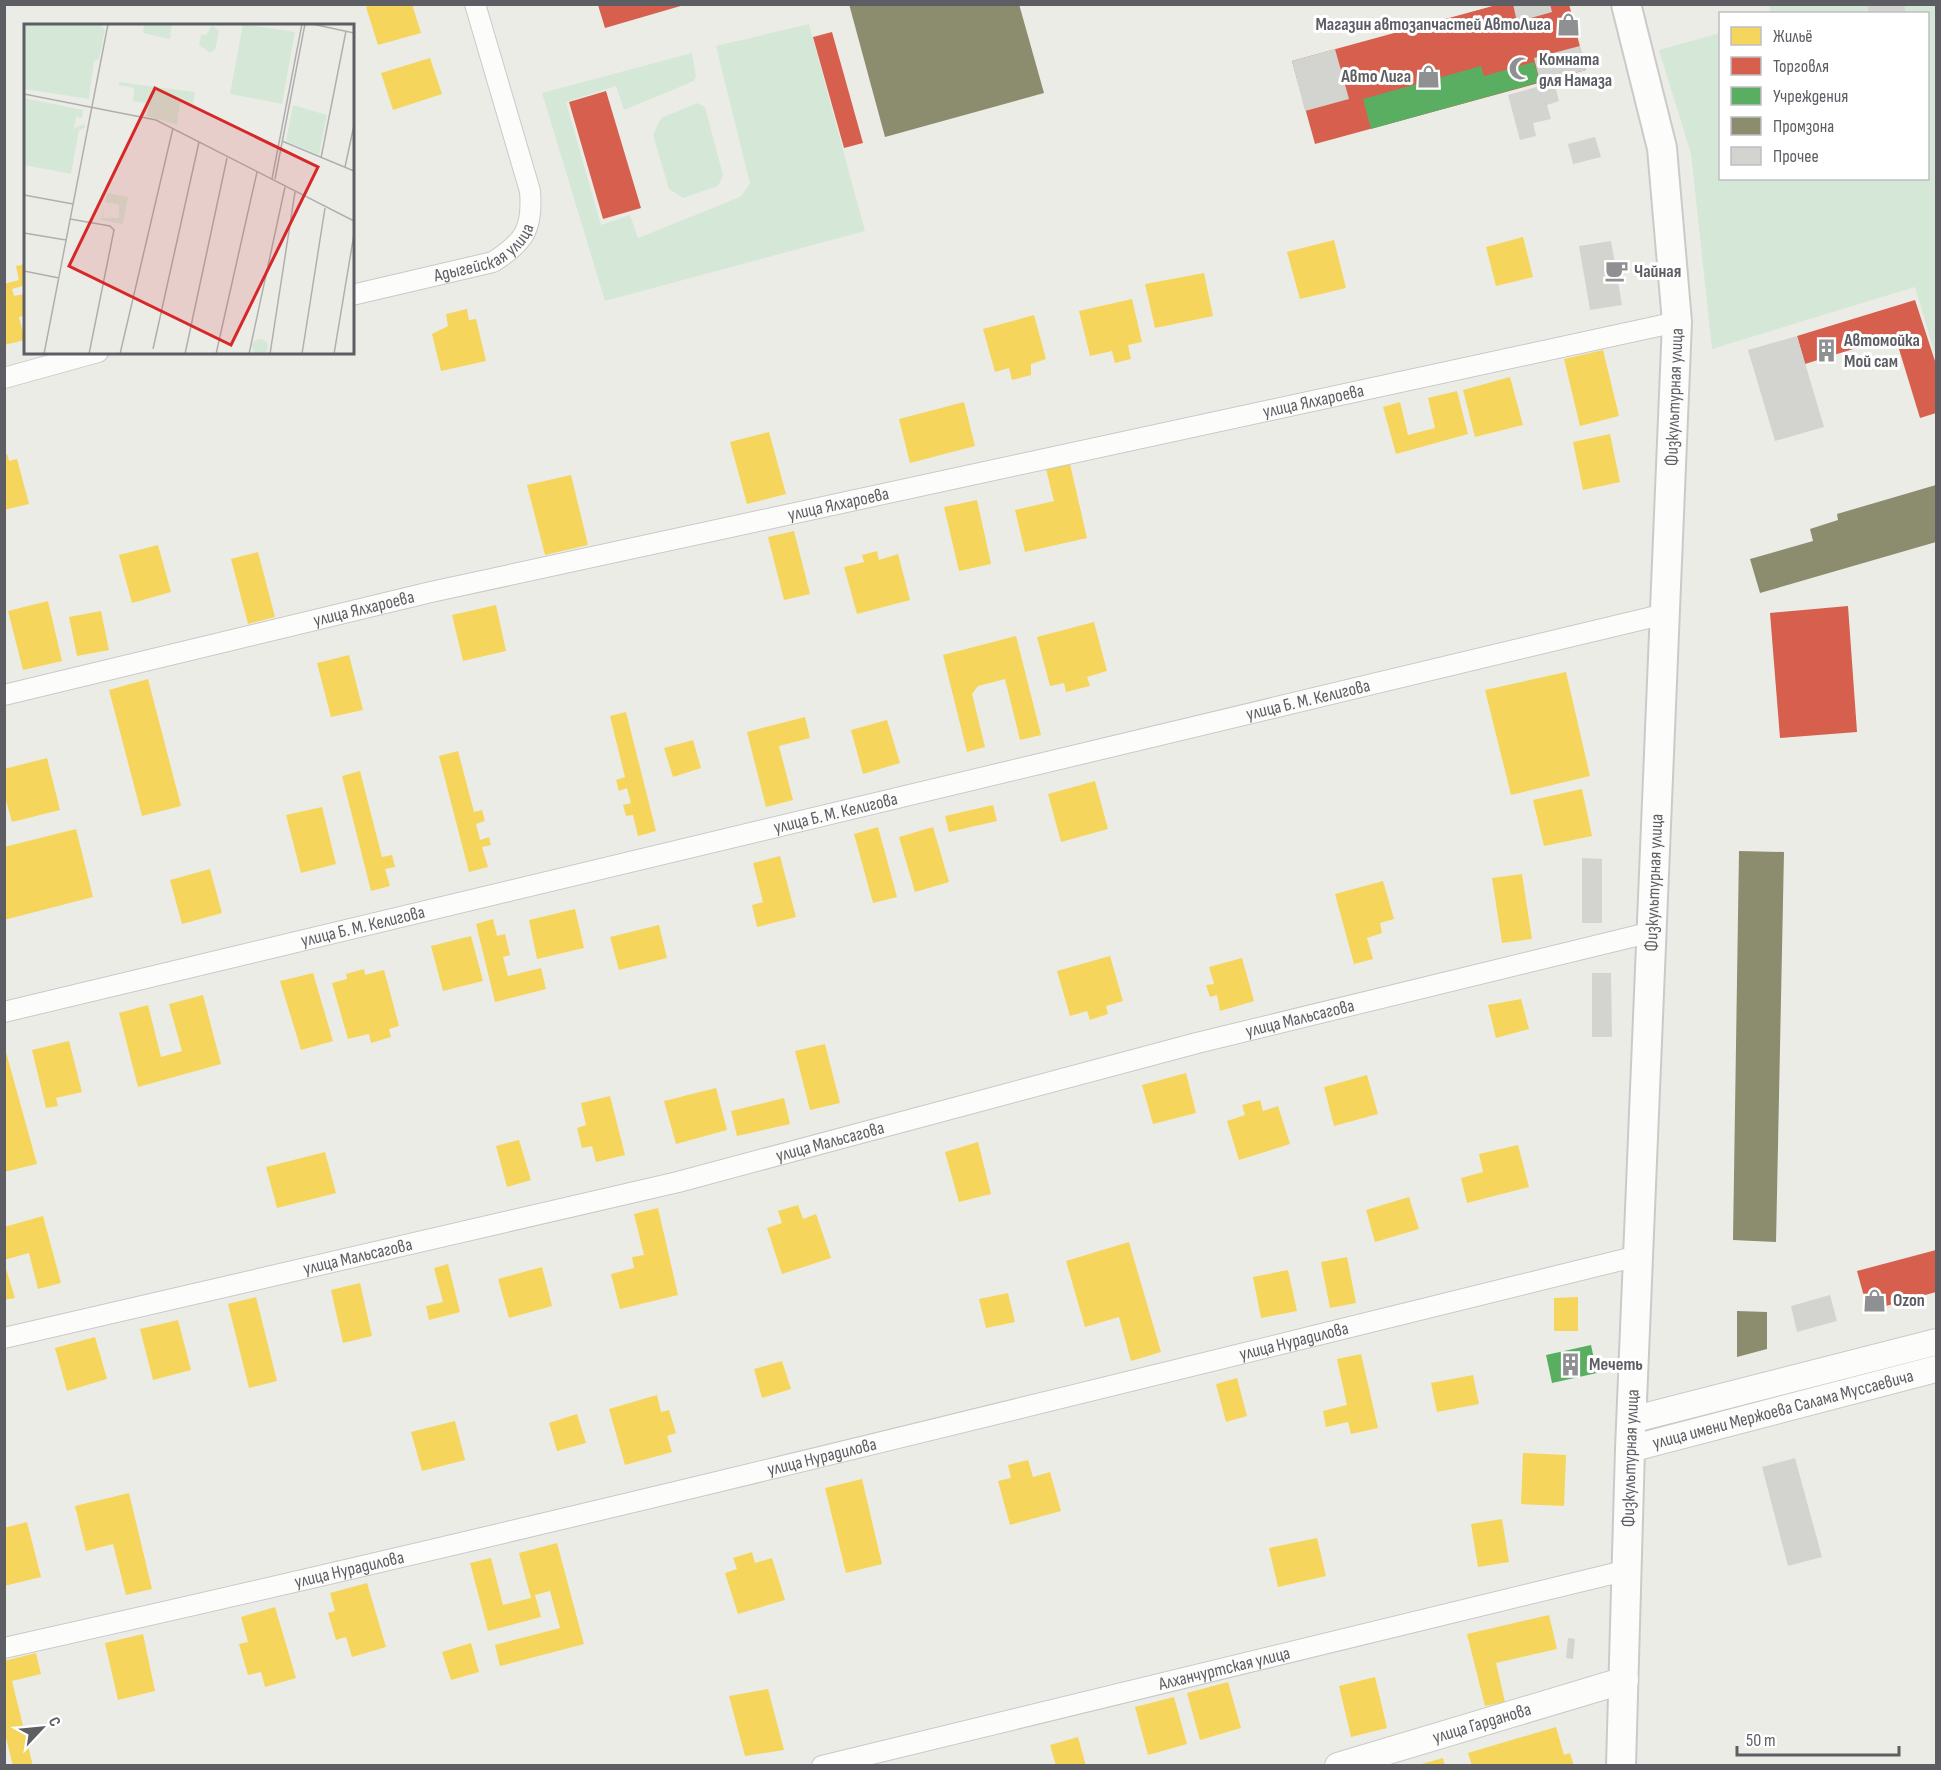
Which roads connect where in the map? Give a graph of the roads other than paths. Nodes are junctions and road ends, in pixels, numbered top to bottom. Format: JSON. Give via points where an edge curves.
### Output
{"nodes":[{"id":1,"x":475,"y":4,"type":"edge"},
{"id":2,"x":1626,"y":4,"type":"edge"},
{"id":3,"x":354,"y":295,"type":"edge"},
{"id":4,"x":1677,"y":322,"type":"junction"},
{"id":5,"x":91,"y":354,"type":"edge"},
{"id":6,"x":4,"y":378,"type":"edge"},
{"id":7,"x":1665,"y":614,"type":"junction"},
{"id":8,"x":4,"y":695,"type":"edge"},
{"id":9,"x":1652,"y":932,"type":"junction"},
{"id":10,"x":4,"y":1012,"type":"edge"},
{"id":11,"x":1638,"y":1256,"type":"junction"},
{"id":12,"x":4,"y":1338,"type":"edge"},
{"id":13,"x":1936,"y":1342,"type":"edge"},
{"id":14,"x":1936,"y":1370,"type":"edge"},
{"id":15,"x":1631,"y":1420,"type":"junction"},
{"id":16,"x":1630,"y":1449,"type":"junction"},
{"id":17,"x":1628,"y":1570,"type":"junction"},
{"id":18,"x":4,"y":1648,"type":"edge"},
{"id":19,"x":1625,"y":1680,"type":"junction"},
{"id":20,"x":822,"y":1766,"type":"edge"},
{"id":21,"x":1338,"y":1766,"type":"edge"},
{"id":22,"x":1621,"y":1766,"type":"edge"}],
"edges":[{"from":1,"to":3,"type":"street","name":"Адыгейская улица","via":[[530,191],[532,214],[525,236],[493,262]]},
{"from":2,"to":4,"type":"main road","name":"Физкультурная улица","via":[[1662,148]]},
{"from":4,"to":7,"type":"main road","name":"Физкультурная улица"},
{"from":4,"to":8,"type":"street","name":"улица Ялхароева","via":[[431,592]]},
{"from":5,"to":6,"type":"street"},
{"from":7,"to":9,"type":"main road","name":"Физкультурная улица"},
{"from":7,"to":10,"type":"street","name":"улица Б. М. Келигова"},
{"from":9,"to":11,"type":"main road","name":"Физкультурная улица"},
{"from":9,"to":12,"type":"street","name":"улица Мальсагова","via":[[1197,1043],[678,1182]]},
{"from":11,"to":15,"type":"main road","name":"Физкультурная улица"},
{"from":11,"to":18,"type":"street","name":"улица Нурадилова","via":[[691,1489]]},
{"from":13,"to":15,"type":"street","name":"улица имени Мержоева Салама Муссаевича"},
{"from":14,"to":16,"type":"street","name":"улица имени Мержоева Салама Муссаевича"},
{"from":15,"to":16,"type":"main road","name":"Физкультурная улица"},
{"from":16,"to":17,"type":"main road","name":"Физкультурная улица"},
{"from":17,"to":19,"type":"main road","name":"Физкультурная улица"},
{"from":17,"to":20,"type":"street","name":"Алханчуртская улица"},
{"from":19,"to":21,"type":"street","name":"улица Гарданова"},
{"from":19,"to":22,"type":"main road","name":"Физкультурная улица"}]}
